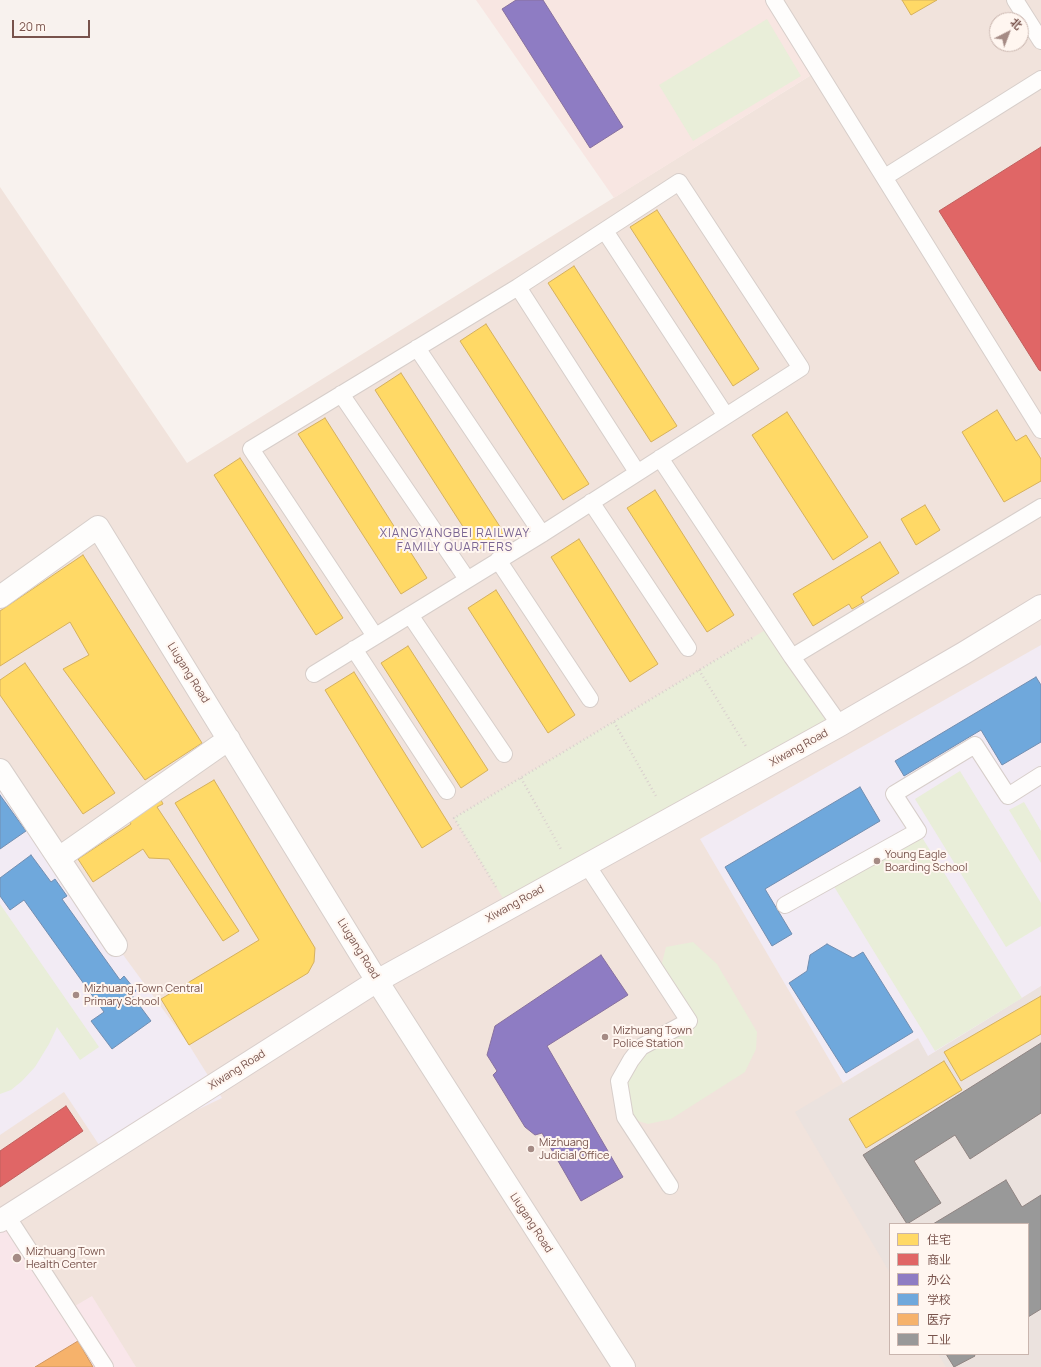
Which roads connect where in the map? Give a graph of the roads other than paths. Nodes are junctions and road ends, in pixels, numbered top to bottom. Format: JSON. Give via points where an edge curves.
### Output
{"nodes":[{"id":1,"x":774,"y":0,"type":"edge"},
{"id":2,"x":1015,"y":0,"type":"edge"},
{"id":3,"x":1041,"y":41,"type":"edge"},
{"id":4,"x":1041,"y":79,"type":"edge"},
{"id":5,"x":885,"y":177,"type":"junction"},
{"id":6,"x":605,"y":231,"type":"junction"},
{"id":7,"x":518,"y":286,"type":"junction"},
{"id":8,"x":417,"y":348,"type":"junction"},
{"id":9,"x":341,"y":394,"type":"junction"},
{"id":10,"x":726,"y":416,"type":"junction"},
{"id":11,"x":1041,"y":430,"type":"edge"},
{"id":12,"x":660,"y":458,"type":"junction"},
{"id":13,"x":637,"y":472,"type":"junction"},
{"id":14,"x":591,"y":502,"type":"junction"},
{"id":15,"x":1041,"y":507,"type":"edge"},
{"id":16,"x":542,"y":534,"type":"junction"},
{"id":17,"x":498,"y":560,"type":"junction"},
{"id":18,"x":467,"y":579,"type":"junction"},
{"id":19,"x":0,"y":597,"type":"edge"},
{"id":20,"x":1041,"y":606,"type":"edge"},
{"id":21,"x":410,"y":615,"type":"junction"},
{"id":22,"x":375,"y":636,"type":"junction"},
{"id":23,"x":688,"y":648,"type":"dead end"},
{"id":24,"x":354,"y":649,"type":"junction"},
{"id":25,"x":792,"y":657,"type":"junction"},
{"id":26,"x":314,"y":674,"type":"dead end"},
{"id":27,"x":590,"y":699,"type":"dead end"},
{"id":28,"x":840,"y":725,"type":"junction"},
{"id":29,"x":228,"y":739,"type":"junction"},
{"id":30,"x":504,"y":754,"type":"dead end"},
{"id":31,"x":0,"y":770,"type":"edge"},
{"id":32,"x":1041,"y":775,"type":"edge"},
{"id":33,"x":447,"y":791,"type":"dead end"},
{"id":34,"x":59,"y":858,"type":"junction"},
{"id":35,"x":580,"y":869,"type":"junction"},
{"id":36,"x":785,"y":905,"type":"dead end"},
{"id":37,"x":116,"y":944,"type":"dead end"},
{"id":38,"x":377,"y":981,"type":"junction"},
{"id":39,"x":670,"y":1186,"type":"dead end"},
{"id":40,"x":3,"y":1218,"type":"edge"},
{"id":41,"x":105,"y":1367,"type":"edge"},
{"id":42,"x":624,"y":1367,"type":"edge"}],
"edges":[{"from":1,"to":5,"type":"lane"},
{"from":2,"to":3,"type":"lane"},
{"from":4,"to":5,"type":"lane"},
{"from":5,"to":11,"type":"lane"},
{"from":6,"to":7,"type":"lane"},
{"from":6,"to":10,"type":"lane"},
{"from":6,"to":10,"type":"lane","via":[[679,182],[688,195],[801,368]]},
{"from":7,"to":8,"type":"lane"},
{"from":7,"to":13,"type":"lane"},
{"from":8,"to":9,"type":"lane"},
{"from":8,"to":16,"type":"lane"},
{"from":9,"to":18,"type":"lane"},
{"from":9,"to":22,"type":"lane","via":[[251,449]]},
{"from":10,"to":12,"type":"lane"},
{"from":12,"to":13,"type":"lane"},
{"from":12,"to":25,"type":"lane"},
{"from":13,"to":14,"type":"lane"},
{"from":14,"to":16,"type":"lane"},
{"from":14,"to":23,"type":"lane"},
{"from":15,"to":25,"type":"lane"},
{"from":16,"to":17,"type":"lane"},
{"from":17,"to":18,"type":"lane"},
{"from":17,"to":27,"type":"lane"},
{"from":18,"to":21,"type":"lane"},
{"from":19,"to":29,"type":"street","name":"Liugang Road","via":[[98,527]]},
{"from":20,"to":28,"type":"street","name":"Xiwang Road"},
{"from":21,"to":22,"type":"lane"},
{"from":21,"to":30,"type":"lane"},
{"from":22,"to":24,"type":"lane"},
{"from":24,"to":26,"type":"lane"},
{"from":24,"to":33,"type":"lane"},
{"from":25,"to":28,"type":"lane"},
{"from":28,"to":35,"type":"street","name":"Xiwang Road"},
{"from":29,"to":34,"type":"street"},
{"from":29,"to":38,"type":"street","name":"Liugang Road"},
{"from":31,"to":34,"type":"street"},
{"from":32,"to":36,"type":"lane","via":[[1008,796],[975,745],[894,794],[918,831]]},
{"from":34,"to":37,"type":"street"},
{"from":35,"to":38,"type":"street","name":"Xiwang Road"},
{"from":35,"to":39,"type":"lane","via":[[689,1021],[641,1048],[619,1081],[625,1117]]},
{"from":38,"to":40,"type":"street","name":"Xiwang Road"},
{"from":38,"to":42,"type":"street","name":"Liugang Road"},
{"from":40,"to":41,"type":"lane"}]}
